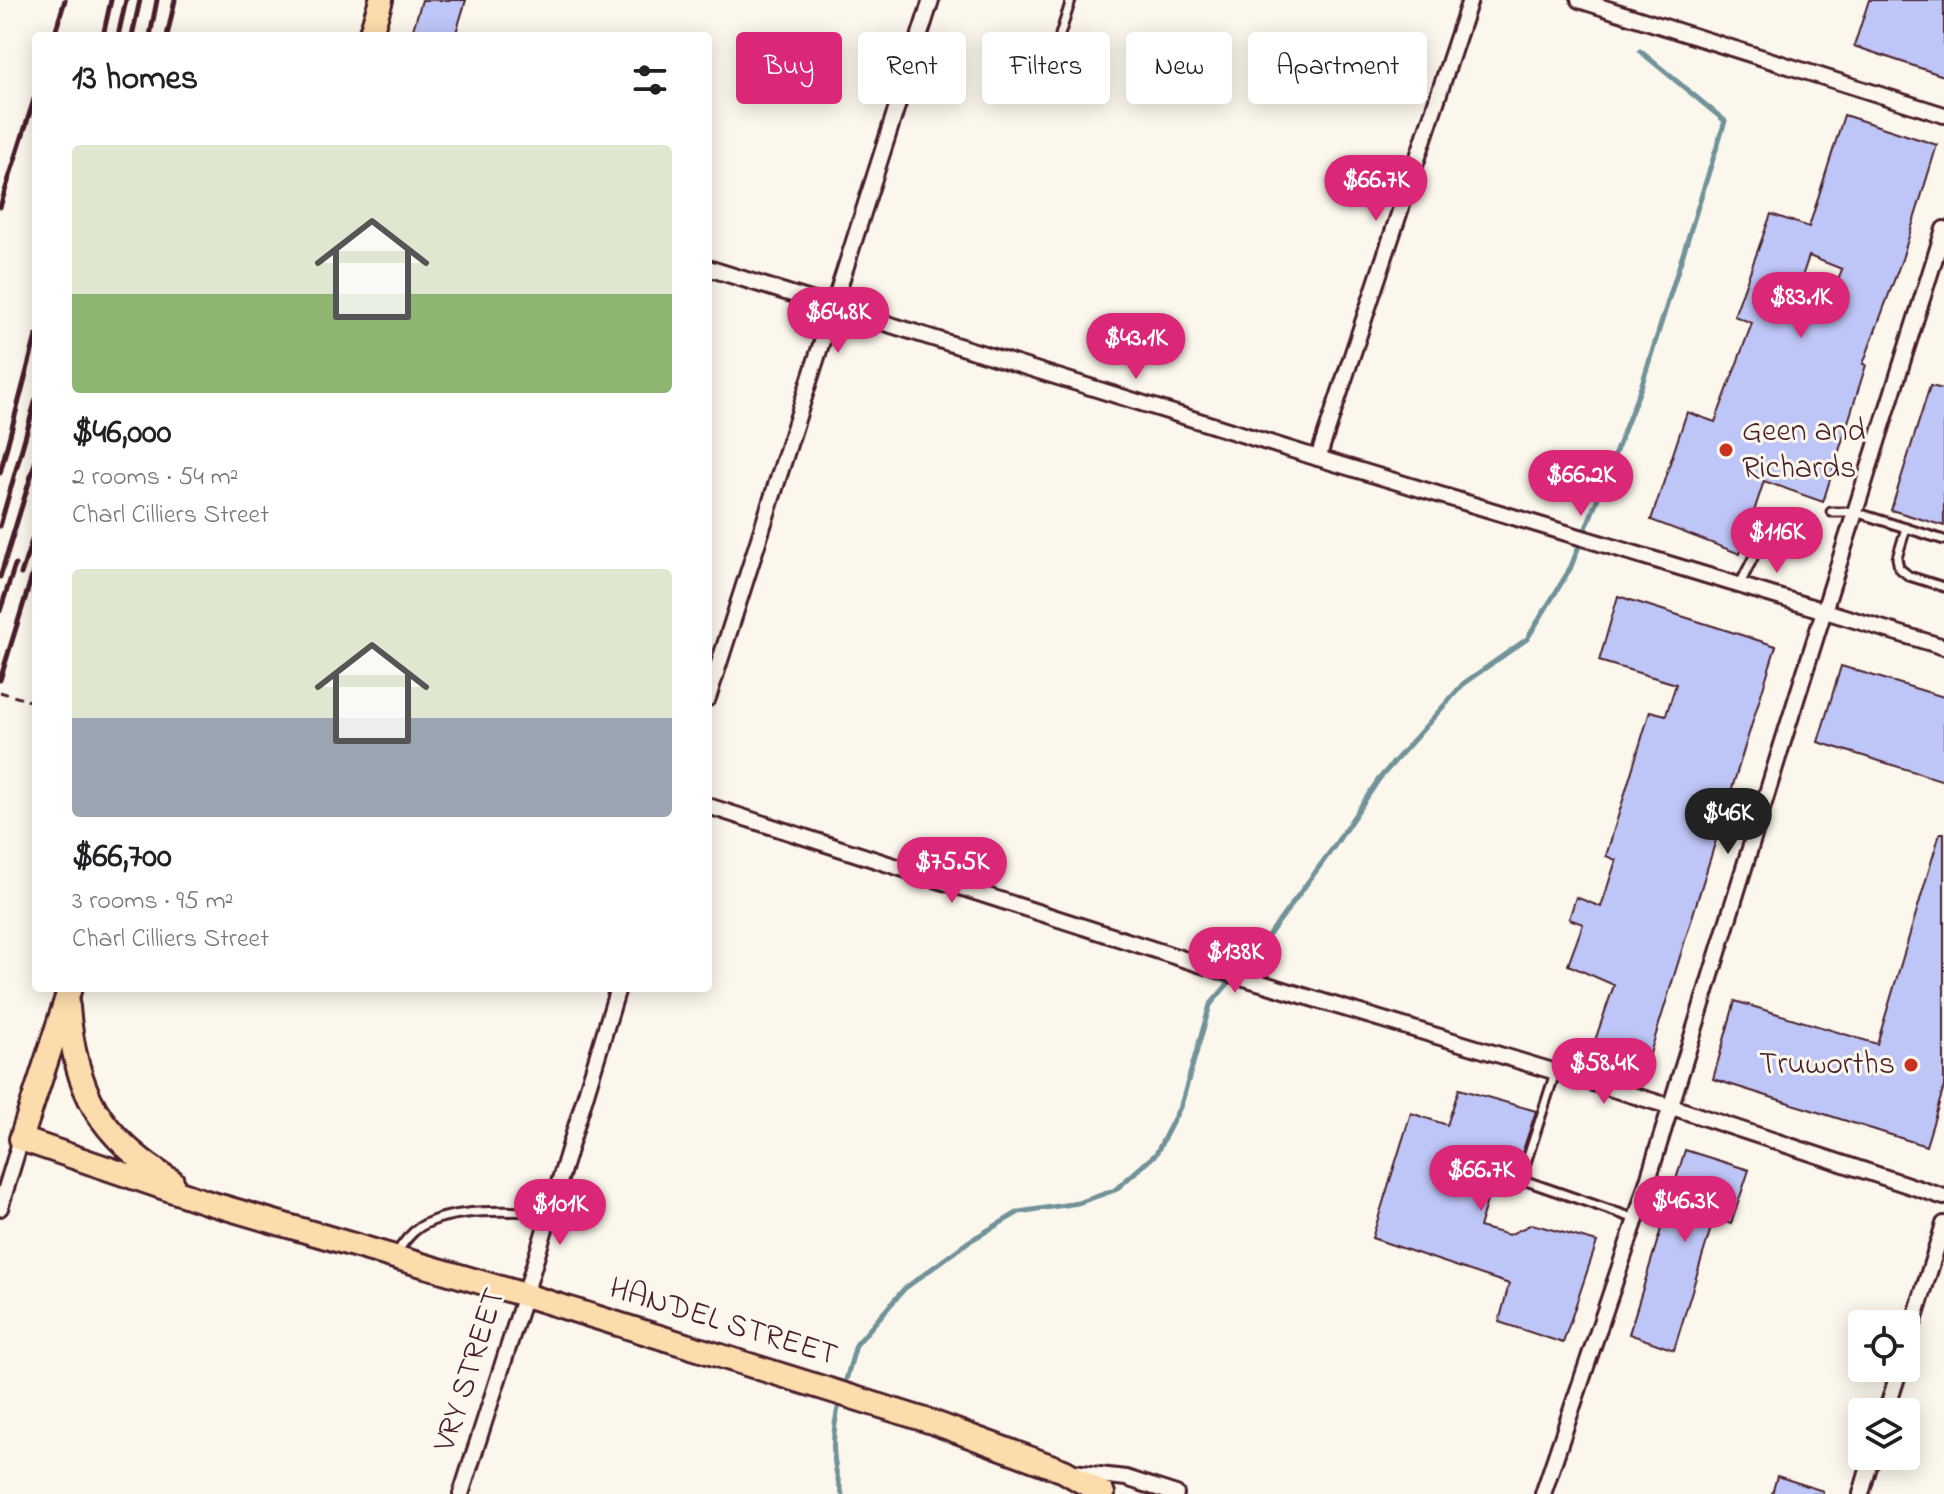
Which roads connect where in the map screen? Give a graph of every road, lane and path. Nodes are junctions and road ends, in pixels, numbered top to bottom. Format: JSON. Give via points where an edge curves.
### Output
{"nodes":[{"id":1,"x":381,"y":0,"type":"edge"},
{"id":2,"x":931,"y":0,"type":"edge"},
{"id":3,"x":1071,"y":0,"type":"edge"},
{"id":4,"x":1470,"y":0,"type":"edge"},
{"id":5,"x":1579,"y":0,"type":"edge"},
{"id":6,"x":371,"y":32,"type":"edge"},
{"id":7,"x":1061,"y":32,"type":"edge"},
{"id":8,"x":1944,"y":115,"type":"edge"},
{"id":9,"x":1944,"y":229,"type":"edge"},
{"id":10,"x":712,"y":269,"type":"edge"},
{"id":11,"x":833,"y":307,"type":"junction"},
{"id":12,"x":1318,"y":458,"type":"junction"},
{"id":13,"x":1831,"y":512,"type":"dead end"},
{"id":14,"x":1855,"y":512,"type":"junction"},
{"id":15,"x":1906,"y":528,"type":"junction"},
{"id":16,"x":1944,"y":540,"type":"edge"},
{"id":17,"x":1753,"y":558,"type":"dead end"},
{"id":18,"x":1740,"y":584,"type":"junction"},
{"id":19,"x":1944,"y":587,"type":"edge"},
{"id":20,"x":1824,"y":609,"type":"junction"},
{"id":21,"x":1944,"y":647,"type":"edge"},
{"id":22,"x":712,"y":685,"type":"edge"},
{"id":23,"x":0,"y":692,"type":"edge"},
{"id":24,"x":32,"y":702,"type":"edge"},
{"id":25,"x":712,"y":807,"type":"edge"},
{"id":26,"x":617,"y":992,"type":"edge"},
{"id":27,"x":69,"y":993,"type":"edge"},
{"id":28,"x":1555,"y":1071,"type":"junction"},
{"id":29,"x":1672,"y":1107,"type":"junction"},
{"id":30,"x":21,"y":1139,"type":"junction"},
{"id":31,"x":1944,"y":1197,"type":"edge"},
{"id":32,"x":206,"y":1202,"type":"junction"},
{"id":33,"x":0,"y":1208,"type":"edge"},
{"id":34,"x":550,"y":1213,"type":"junction"},
{"id":35,"x":1636,"y":1219,"type":"junction"},
{"id":36,"x":1944,"y":1224,"type":"edge"},
{"id":37,"x":393,"y":1257,"type":"junction"},
{"id":38,"x":525,"y":1295,"type":"junction"},
{"id":39,"x":1917,"y":1310,"type":"edge"},
{"id":40,"x":1868,"y":1470,"type":"edge"},
{"id":41,"x":1064,"y":1471,"type":"junction"},
{"id":42,"x":461,"y":1494,"type":"edge"},
{"id":43,"x":1103,"y":1494,"type":"edge"},
{"id":44,"x":1176,"y":1494,"type":"edge"},
{"id":45,"x":1543,"y":1494,"type":"edge"},
{"id":46,"x":1861,"y":1494,"type":"edge"}],
"edges":[{"from":1,"to":6,"type":"main road"},
{"from":2,"to":11,"type":"street"},
{"from":3,"to":7,"type":"lane"},
{"from":4,"to":12,"type":"street"},
{"from":5,"to":8,"type":"street"},
{"from":9,"to":14,"type":"street"},
{"from":10,"to":11,"type":"street"},
{"from":11,"to":12,"type":"street"},
{"from":11,"to":22,"type":"street"},
{"from":12,"to":18,"type":"street"},
{"from":13,"to":14,"type":"lane"},
{"from":14,"to":15,"type":"lane"},
{"from":14,"to":20,"type":"street"},
{"from":15,"to":16,"type":"lane"},
{"from":15,"to":19,"type":"lane","via":[[1899,568]]},
{"from":17,"to":18,"type":"lane"},
{"from":18,"to":20,"type":"street"},
{"from":20,"to":21,"type":"street"},
{"from":20,"to":29,"type":"street"},
{"from":23,"to":24,"type":"path"},
{"from":25,"to":28,"type":"street","via":[[1208,967]]},
{"from":26,"to":34,"type":"street","name":"VRY STREET"},
{"from":27,"to":30,"type":"main road"},
{"from":27,"to":32,"type":"main road","via":[[78,1068],[96,1115],[143,1163]]},
{"from":28,"to":29,"type":"street"},
{"from":28,"to":35,"type":"lane","via":[[1525,1166],[1526,1181]]},
{"from":29,"to":31,"type":"street"},
{"from":29,"to":35,"type":"street"},
{"from":30,"to":32,"type":"main road","name":"HANDEL STREET"},
{"from":30,"to":33,"type":"street"},
{"from":32,"to":37,"type":"main road","name":"HANDEL STREET"},
{"from":34,"to":37,"type":"lane","via":[[493,1211],[447,1217],[423,1225]]},
{"from":34,"to":38,"type":"street","name":"VRY STREET"},
{"from":35,"to":45,"type":"street"},
{"from":36,"to":39,"type":"street"},
{"from":37,"to":38,"type":"main road","name":"HANDEL STREET"},
{"from":38,"to":41,"type":"main road","name":"HANDEL STREET","via":[[932,1422]]},
{"from":38,"to":42,"type":"street","name":"VRY STREET"},
{"from":40,"to":46,"type":"street"},
{"from":41,"to":43,"type":"main road"},
{"from":41,"to":44,"type":"street","name":"HANDEL STREET","via":[[1126,1478]]}]}
